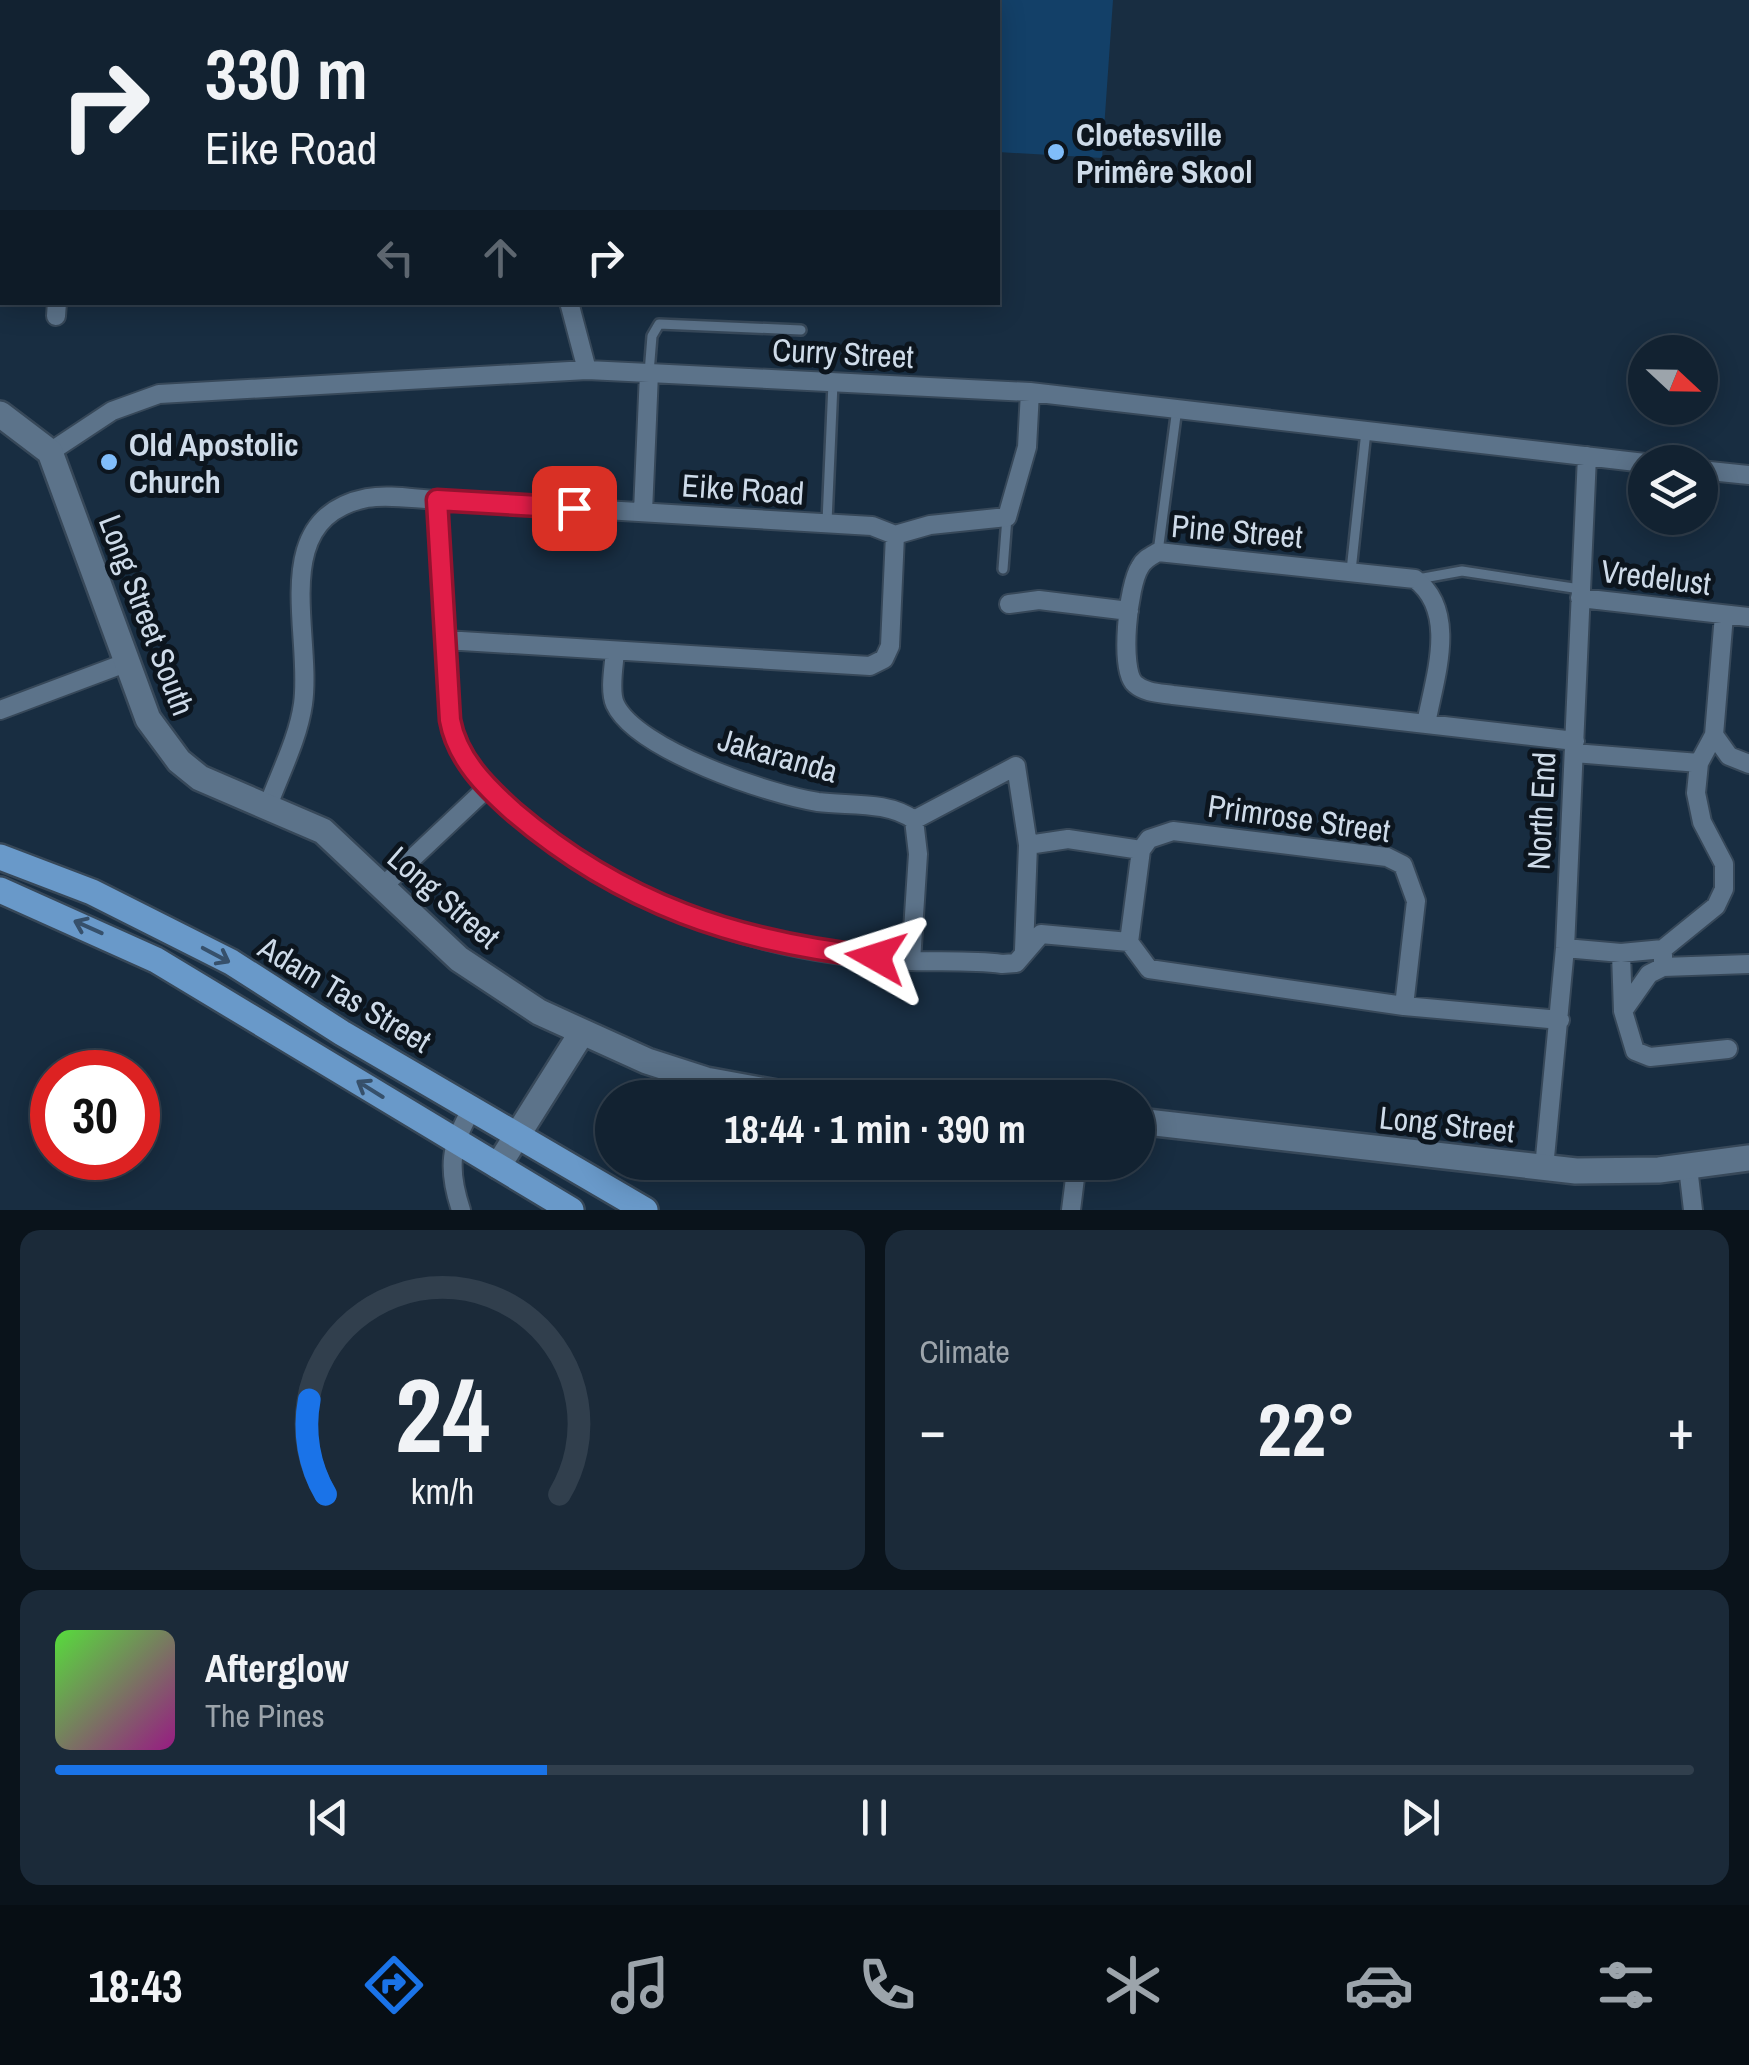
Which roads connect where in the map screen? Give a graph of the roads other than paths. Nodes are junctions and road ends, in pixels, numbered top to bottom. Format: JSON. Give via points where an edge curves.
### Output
{"nodes":[{"id":1,"x":570,"y":305,"type":"edge"},
{"id":2,"x":801,"y":330,"type":"dead end"},
{"id":3,"x":587,"y":370,"type":"junction"},
{"id":4,"x":649,"y":372,"type":"junction"},
{"id":5,"x":834,"y":384,"type":"junction"},
{"id":6,"x":1030,"y":392,"type":"junction"},
{"id":7,"x":1177,"y":408,"type":"junction"},
{"id":8,"x":0,"y":414,"type":"edge"},
{"id":9,"x":1366,"y":431,"type":"junction"},
{"id":10,"x":50,"y":452,"type":"junction"},
{"id":11,"x":1587,"y":456,"type":"junction"},
{"id":12,"x":1628,"y":461,"type":"edge"},
{"id":13,"x":1718,"y":472,"type":"edge"},
{"id":14,"x":1749,"y":475,"type":"edge"},
{"id":15,"x":437,"y":500,"type":"junction"},
{"id":16,"x":642,"y":512,"type":"junction"},
{"id":17,"x":1007,"y":517,"type":"junction"},
{"id":18,"x":827,"y":525,"type":"junction"},
{"id":19,"x":895,"y":535,"type":"junction"},
{"id":20,"x":1158,"y":552,"type":"junction"},
{"id":21,"x":1003,"y":568,"type":"dead end"},
{"id":22,"x":1351,"y":571,"type":"junction"},
{"id":23,"x":1415,"y":579,"type":"junction"},
{"id":24,"x":1581,"y":593,"type":"junction"},
{"id":25,"x":1008,"y":604,"type":"dead end"},
{"id":26,"x":1129,"y":611,"type":"junction"},
{"id":27,"x":1724,"y":615,"type":"junction"},
{"id":28,"x":1749,"y":617,"type":"edge"},
{"id":29,"x":445,"y":640,"type":"junction"},
{"id":30,"x":614,"y":651,"type":"junction"},
{"id":31,"x":128,"y":662,"type":"junction"},
{"id":32,"x":0,"y":710,"type":"edge"},
{"id":33,"x":1426,"y":724,"type":"junction"},
{"id":34,"x":1714,"y":735,"type":"junction"},
{"id":35,"x":1574,"y":747,"type":"junction"},
{"id":36,"x":1699,"y":764,"type":"junction"},
{"id":37,"x":1749,"y":764,"type":"edge"},
{"id":38,"x":487,"y":788,"type":"junction"},
{"id":39,"x":268,"y":806,"type":"junction"},
{"id":40,"x":914,"y":820,"type":"junction"},
{"id":41,"x":1028,"y":844,"type":"junction"},
{"id":42,"x":1141,"y":850,"type":"junction"},
{"id":43,"x":0,"y":858,"type":"edge"},
{"id":44,"x":381,"y":888,"type":"junction"},
{"id":45,"x":0,"y":890,"type":"edge"},
{"id":46,"x":1130,"y":942,"type":"junction"},
{"id":47,"x":1565,"y":948,"type":"junction"},
{"id":48,"x":1024,"y":950,"type":"junction"},
{"id":49,"x":1621,"y":953,"type":"junction"},
{"id":50,"x":1663,"y":958,"type":"junction"},
{"id":51,"x":911,"y":961,"type":"junction"},
{"id":52,"x":1749,"y":964,"type":"edge"},
{"id":53,"x":1404,"y":1006,"type":"junction"},
{"id":54,"x":1623,"y":1011,"type":"junction"},
{"id":55,"x":1560,"y":1020,"type":"junction"},
{"id":56,"x":581,"y":1034,"type":"junction"},
{"id":57,"x":1728,"y":1049,"type":"dead end"},
{"id":58,"x":706,"y":1080,"type":"edge"},
{"id":59,"x":473,"y":1108,"type":"junction"},
{"id":60,"x":1155,"y":1123,"type":"edge"},
{"id":61,"x":519,"y":1134,"type":"junction"},
{"id":62,"x":453,"y":1140,"type":"junction"},
{"id":63,"x":1749,"y":1158,"type":"edge"},
{"id":64,"x":498,"y":1166,"type":"junction"},
{"id":65,"x":1688,"y":1167,"type":"junction"},
{"id":66,"x":1544,"y":1168,"type":"junction"},
{"id":67,"x":1075,"y":1180,"type":"edge"},
{"id":68,"x":460,"y":1210,"type":"edge"},
{"id":69,"x":571,"y":1210,"type":"edge"},
{"id":70,"x":645,"y":1210,"type":"edge"},
{"id":71,"x":1071,"y":1210,"type":"edge"},
{"id":72,"x":1693,"y":1210,"type":"edge"}],
"edges":[{"from":1,"to":3,"type":"street"},
{"from":2,"to":4,"type":"lane","via":[[658,324]]},
{"from":3,"to":4,"type":"street","name":"Curry Street"},
{"from":3,"to":10,"type":"street","name":"Curry Street","via":[[159,394],[112,411]]},
{"from":4,"to":5,"type":"street","name":"Curry Street"},
{"from":4,"to":16,"type":"street"},
{"from":5,"to":6,"type":"street","name":"Curry Street"},
{"from":5,"to":18,"type":"lane"},
{"from":6,"to":7,"type":"street","name":"Curry Street"},
{"from":6,"to":17,"type":"street","via":[[1027,447]]},
{"from":7,"to":9,"type":"street","name":"Curry Street"},
{"from":7,"to":20,"type":"lane"},
{"from":8,"to":10,"type":"street"},
{"from":9,"to":11,"type":"street","name":"Curry Street"},
{"from":9,"to":22,"type":"lane"},
{"from":10,"to":31,"type":"street","name":"Long Street South"},
{"from":11,"to":12,"type":"street","name":"Curry Street"},
{"from":11,"to":24,"type":"street","name":"North End"},
{"from":13,"to":14,"type":"street"},
{"from":15,"to":16,"type":"street","name":"Eike Road"},
{"from":15,"to":29,"type":"street"},
{"from":15,"to":39,"type":"street","name":"Eike Road","via":[[370,498],[342,506],[308,541],[300,564],[303,706]]},
{"from":16,"to":18,"type":"street","name":"Eike Road"},
{"from":17,"to":19,"type":"street"},
{"from":17,"to":21,"type":"lane"},
{"from":18,"to":19,"type":"street","name":"Eike Road","via":[[872,526]]},
{"from":19,"to":30,"type":"street","via":[[892,637],[878,663]]},
{"from":20,"to":22,"type":"street","name":"Pine Street"},
{"from":20,"to":26,"type":"street","name":"Pine Street","via":[[1140,567]]},
{"from":22,"to":23,"type":"street","name":"Pine Street"},
{"from":23,"to":24,"type":"lane","via":[[1462,571]]},
{"from":23,"to":33,"type":"street","via":[[1431,593],[1440,620]]},
{"from":24,"to":27,"type":"street","name":"Vredelust"},
{"from":24,"to":35,"type":"street","name":"North End"},
{"from":25,"to":26,"type":"street","via":[[1038,600]]},
{"from":26,"to":33,"type":"street","name":"Pine Street","via":[[1126,672],[1147,691]]},
{"from":27,"to":28,"type":"street","name":"Vredelust"},
{"from":27,"to":34,"type":"street","name":"Vredelust"},
{"from":29,"to":30,"type":"street"},
{"from":29,"to":38,"type":"street","via":[[453,736]]},
{"from":30,"to":40,"type":"street","name":"Jakaranda","via":[[615,704],[670,751],[810,800],[900,810]]},
{"from":31,"to":32,"type":"street"},
{"from":31,"to":39,"type":"street","name":"Long Street South","via":[[148,719],[180,762],[200,778]]},
{"from":33,"to":35,"type":"street","name":"Pine Street"},
{"from":34,"to":36,"type":"street"},
{"from":34,"to":37,"type":"street","via":[[1729,756]]},
{"from":35,"to":36,"type":"street","name":"Pine Street"},
{"from":35,"to":47,"type":"street","name":"North End"},
{"from":36,"to":50,"type":"street","via":[[1697,808],[1724,864],[1724,889],[1716,906]]},
{"from":38,"to":44,"type":"street"},
{"from":38,"to":51,"type":"street","via":[[560,851],[643,898],[752,937]]},
{"from":39,"to":44,"type":"street","name":"Long Street","via":[[322,831]]},
{"from":40,"to":41,"type":"street","via":[[1016,766]]},
{"from":40,"to":51,"type":"street"},
{"from":41,"to":42,"type":"street","via":[[1068,840]]},
{"from":41,"to":48,"type":"street"},
{"from":42,"to":46,"type":"street"},
{"from":42,"to":53,"type":"street","name":"Primrose Street","via":[[1149,838],[1173,830],[1404,865],[1416,901]]},
{"from":43,"to":59,"type":"main road","name":"Adam Tas Street","one_way":true,"via":[[173,931]]},
{"from":44,"to":56,"type":"street","name":"Long Street","via":[[459,958]]},
{"from":62,"to":45,"type":"main road","name":"Adam Tas Street","one_way":true,"via":[[156,960]]},
{"from":46,"to":48,"type":"street","via":[[1041,934]]},
{"from":46,"to":53,"type":"street","via":[[1138,960],[1160,974]]},
{"from":47,"to":49,"type":"street"},
{"from":47,"to":55,"type":"street","name":"North End"},
{"from":48,"to":51,"type":"street","via":[[1009,964]]},
{"from":49,"to":50,"type":"street"},
{"from":49,"to":54,"type":"street"},
{"from":50,"to":52,"type":"street"},
{"from":50,"to":54,"type":"street"},
{"from":53,"to":55,"type":"street"},
{"from":54,"to":57,"type":"street","via":[[1640,1054]]},
{"from":55,"to":66,"type":"street","name":"North End"},
{"from":56,"to":58,"type":"street","name":"Long Street"},
{"from":56,"to":61,"type":"street"},
{"from":59,"to":61,"type":"main road","name":"Adam Tas Street"},
{"from":59,"to":62,"type":"street"},
{"from":60,"to":66,"type":"street","name":"Long Street"},
{"from":61,"to":64,"type":"street"},
{"from":61,"to":70,"type":"main road","name":"Adam Tas Street"},
{"from":62,"to":64,"type":"main road","name":"Adam Tas Street"},
{"from":62,"to":68,"type":"street","via":[[451,1180]]},
{"from":63,"to":65,"type":"street","name":"Long Street"},
{"from":64,"to":69,"type":"main road","name":"Adam Tas Street"},
{"from":65,"to":66,"type":"street","name":"Long Street"},
{"from":65,"to":72,"type":"street"},
{"from":67,"to":71,"type":"street"}]}
